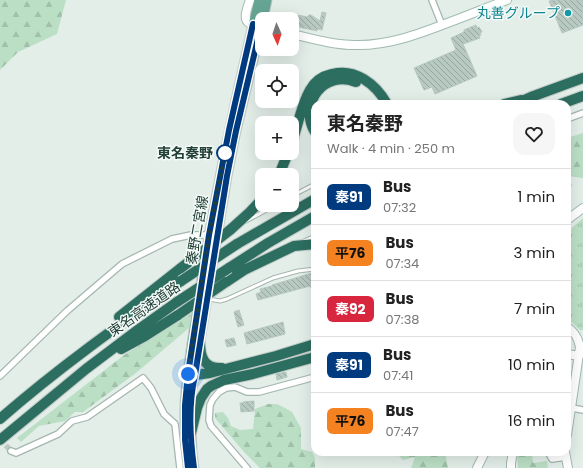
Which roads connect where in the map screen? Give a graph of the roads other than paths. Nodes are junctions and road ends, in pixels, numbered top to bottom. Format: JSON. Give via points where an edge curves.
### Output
{"nodes":[{"id":1,"x":250,"y":0,"type":"edge"},
{"id":2,"x":259,"y":0,"type":"edge"},
{"id":3,"x":267,"y":0,"type":"edge"},
{"id":4,"x":432,"y":0,"type":"edge"},
{"id":5,"x":507,"y":0,"type":"edge"},
{"id":6,"x":260,"y":12,"type":"edge"},
{"id":7,"x":264,"y":12,"type":"edge"},
{"id":8,"x":255,"y":24,"type":"edge"},
{"id":9,"x":442,"y":25,"type":"junction"},
{"id":10,"x":299,"y":36,"type":"edge"},
{"id":11,"x":255,"y":41,"type":"edge"},
{"id":12,"x":255,"y":46,"type":"edge"},
{"id":13,"x":583,"y":78,"type":"edge"},
{"id":14,"x":583,"y":96,"type":"edge"},
{"id":15,"x":531,"y":97,"type":"junction"},
{"id":16,"x":312,"y":100,"type":"edge"},
{"id":17,"x":377,"y":100,"type":"edge"},
{"id":18,"x":385,"y":100,"type":"edge"},
{"id":19,"x":519,"y":100,"type":"edge"},
{"id":20,"x":524,"y":100,"type":"edge"},
{"id":21,"x":571,"y":100,"type":"edge"},
{"id":22,"x":583,"y":103,"type":"edge"},
{"id":23,"x":311,"y":104,"type":"edge"},
{"id":24,"x":571,"y":108,"type":"edge"},
{"id":25,"x":583,"y":113,"type":"edge"},
{"id":26,"x":571,"y":118,"type":"edge"},
{"id":27,"x":299,"y":120,"type":"edge"},
{"id":28,"x":311,"y":124,"type":"edge"},
{"id":29,"x":311,"y":186,"type":"edge"},
{"id":30,"x":299,"y":192,"type":"edge"},
{"id":31,"x":311,"y":201,"type":"edge"},
{"id":32,"x":255,"y":207,"type":"edge"},
{"id":33,"x":583,"y":208,"type":"edge"},
{"id":34,"x":263,"y":212,"type":"edge"},
{"id":35,"x":571,"y":217,"type":"edge"},
{"id":36,"x":311,"y":218,"type":"edge"},
{"id":37,"x":230,"y":230,"type":"junction"},
{"id":38,"x":209,"y":235,"type":"junction"},
{"id":39,"x":311,"y":238,"type":"edge"},
{"id":40,"x":311,"y":244,"type":"edge"},
{"id":41,"x":294,"y":246,"type":"junction"},
{"id":42,"x":311,"y":269,"type":"edge"},
{"id":43,"x":208,"y":298,"type":"junction"},
{"id":44,"x":571,"y":330,"type":"edge"},
{"id":45,"x":200,"y":342,"type":"junction"},
{"id":46,"x":311,"y":345,"type":"edge"},
{"id":47,"x":571,"y":355,"type":"edge"},
{"id":48,"x":579,"y":356,"type":"junction"},
{"id":49,"x":311,"y":358,"type":"edge"},
{"id":50,"x":234,"y":367,"type":"junction"},
{"id":51,"x":86,"y":369,"type":"junction"},
{"id":52,"x":191,"y":374,"type":"junction"},
{"id":53,"x":254,"y":374,"type":"junction"},
{"id":54,"x":0,"y":376,"type":"edge"},
{"id":55,"x":311,"y":379,"type":"edge"},
{"id":56,"x":20,"y":402,"type":"junction"},
{"id":57,"x":572,"y":408,"type":"junction"},
{"id":58,"x":583,"y":410,"type":"edge"},
{"id":59,"x":571,"y":413,"type":"edge"},
{"id":60,"x":0,"y":419,"type":"edge"},
{"id":61,"x":192,"y":433,"type":"junction"},
{"id":62,"x":0,"y":440,"type":"edge"},
{"id":63,"x":11,"y":451,"type":"dead end"},
{"id":64,"x":484,"y":456,"type":"edge"},
{"id":65,"x":512,"y":456,"type":"edge"},
{"id":66,"x":550,"y":456,"type":"edge"},
{"id":67,"x":562,"y":456,"type":"edge"},
{"id":68,"x":565,"y":456,"type":"edge"},
{"id":69,"x":480,"y":467,"type":"edge"},
{"id":70,"x":180,"y":468,"type":"edge"},
{"id":71,"x":188,"y":468,"type":"edge"},
{"id":72,"x":194,"y":468,"type":"edge"},
{"id":73,"x":247,"y":468,"type":"edge"},
{"id":74,"x":512,"y":468,"type":"edge"},
{"id":75,"x":568,"y":468,"type":"edge"}],
"edges":[{"from":1,"to":8,"type":"street","via":[[246,21]]},
{"from":2,"to":6,"type":"main road","name":"秦野二宮線"},
{"from":3,"to":7,"type":"main road","name":"秦野二宮線"},
{"from":4,"to":9,"type":"street"},
{"from":5,"to":9,"type":"street"},
{"from":9,"to":10,"type":"street","via":[[407,38],[378,44],[340,44]]},
{"from":11,"to":38,"type":"main road","name":"秦野二宮線","via":[[229,130]]},
{"from":12,"to":43,"type":"main road","name":"秦野二宮線","via":[[227,176]]},
{"from":13,"to":15,"type":"highway"},
{"from":14,"to":21,"type":"highway"},
{"from":15,"to":19,"type":"highway"},
{"from":15,"to":20,"type":"highway"},
{"from":16,"to":17,"type":"highway","via":[[324,84],[338,79],[360,83]]},
{"from":18,"to":27,"type":"highway","via":[[374,86],[363,79],[340,72],[325,76],[310,89]]},
{"from":22,"to":24,"type":"highway"},
{"from":23,"to":28,"type":"highway"},
{"from":25,"to":26,"type":"street"},
{"from":29,"to":30,"type":"lane"},
{"from":31,"to":56,"type":"highway","name":"東名高速道路","bridge":true,"via":[[180,281],[85,350]]},
{"from":32,"to":37,"type":"highway"},
{"from":33,"to":35,"type":"street"},
{"from":34,"to":37,"type":"lane"},
{"from":36,"to":51,"type":"highway","name":"東名高速道路","bridge":true,"via":[[177,302]]},
{"from":37,"to":56,"type":"highway","bridge":true,"via":[[87,344]]},
{"from":38,"to":52,"type":"main road","name":"秦野二宮線"},
{"from":38,"to":54,"type":"street","via":[[172,239],[122,264],[67,311]]},
{"from":39,"to":41,"type":"lane"},
{"from":40,"to":41,"type":"highway"},
{"from":41,"to":51,"type":"highway","bridge":true,"via":[[244,270],[145,336]]},
{"from":42,"to":43,"type":"lane","via":[[273,278],[220,301]]},
{"from":43,"to":45,"type":"main road","name":"秦野二宮線"},
{"from":44,"to":48,"type":"street","via":[[579,339]]},
{"from":45,"to":50,"type":"highway","via":[[201,356],[209,366]]},
{"from":45,"to":52,"type":"main road","name":"秦野二宮線"},
{"from":46,"to":50,"type":"highway"},
{"from":47,"to":48,"type":"street"},
{"from":48,"to":57,"type":"street"},
{"from":49,"to":53,"type":"highway"},
{"from":50,"to":52,"type":"highway","via":[[210,373]]},
{"from":51,"to":62,"type":"highway","name":"東名高速道路"},
{"from":52,"to":53,"type":"highway","via":[[215,377]]},
{"from":52,"to":61,"type":"main road","name":"秦野二宮線"},
{"from":52,"to":71,"type":"main road","name":"秦野二宮線","via":[[185,412]]},
{"from":53,"to":61,"type":"highway","via":[[220,382],[207,389],[199,403]]},
{"from":55,"to":73,"type":"street","via":[[259,392],[246,392],[235,387],[226,388],[213,399],[209,412],[211,426]]},
{"from":56,"to":60,"type":"highway","name":"東名高速道路"},
{"from":57,"to":58,"type":"street"},
{"from":57,"to":59,"type":"street"},
{"from":61,"to":72,"type":"main road","name":"秦野二宮線"},
{"from":63,"to":70,"type":"street","via":[[16,453],[58,434],[72,421],[86,417],[143,378],[164,414],[175,424]]},
{"from":64,"to":69,"type":"street"},
{"from":65,"to":74,"type":"street"},
{"from":66,"to":67,"type":"street","via":[[552,459]]},
{"from":68,"to":75,"type":"street"}]}
